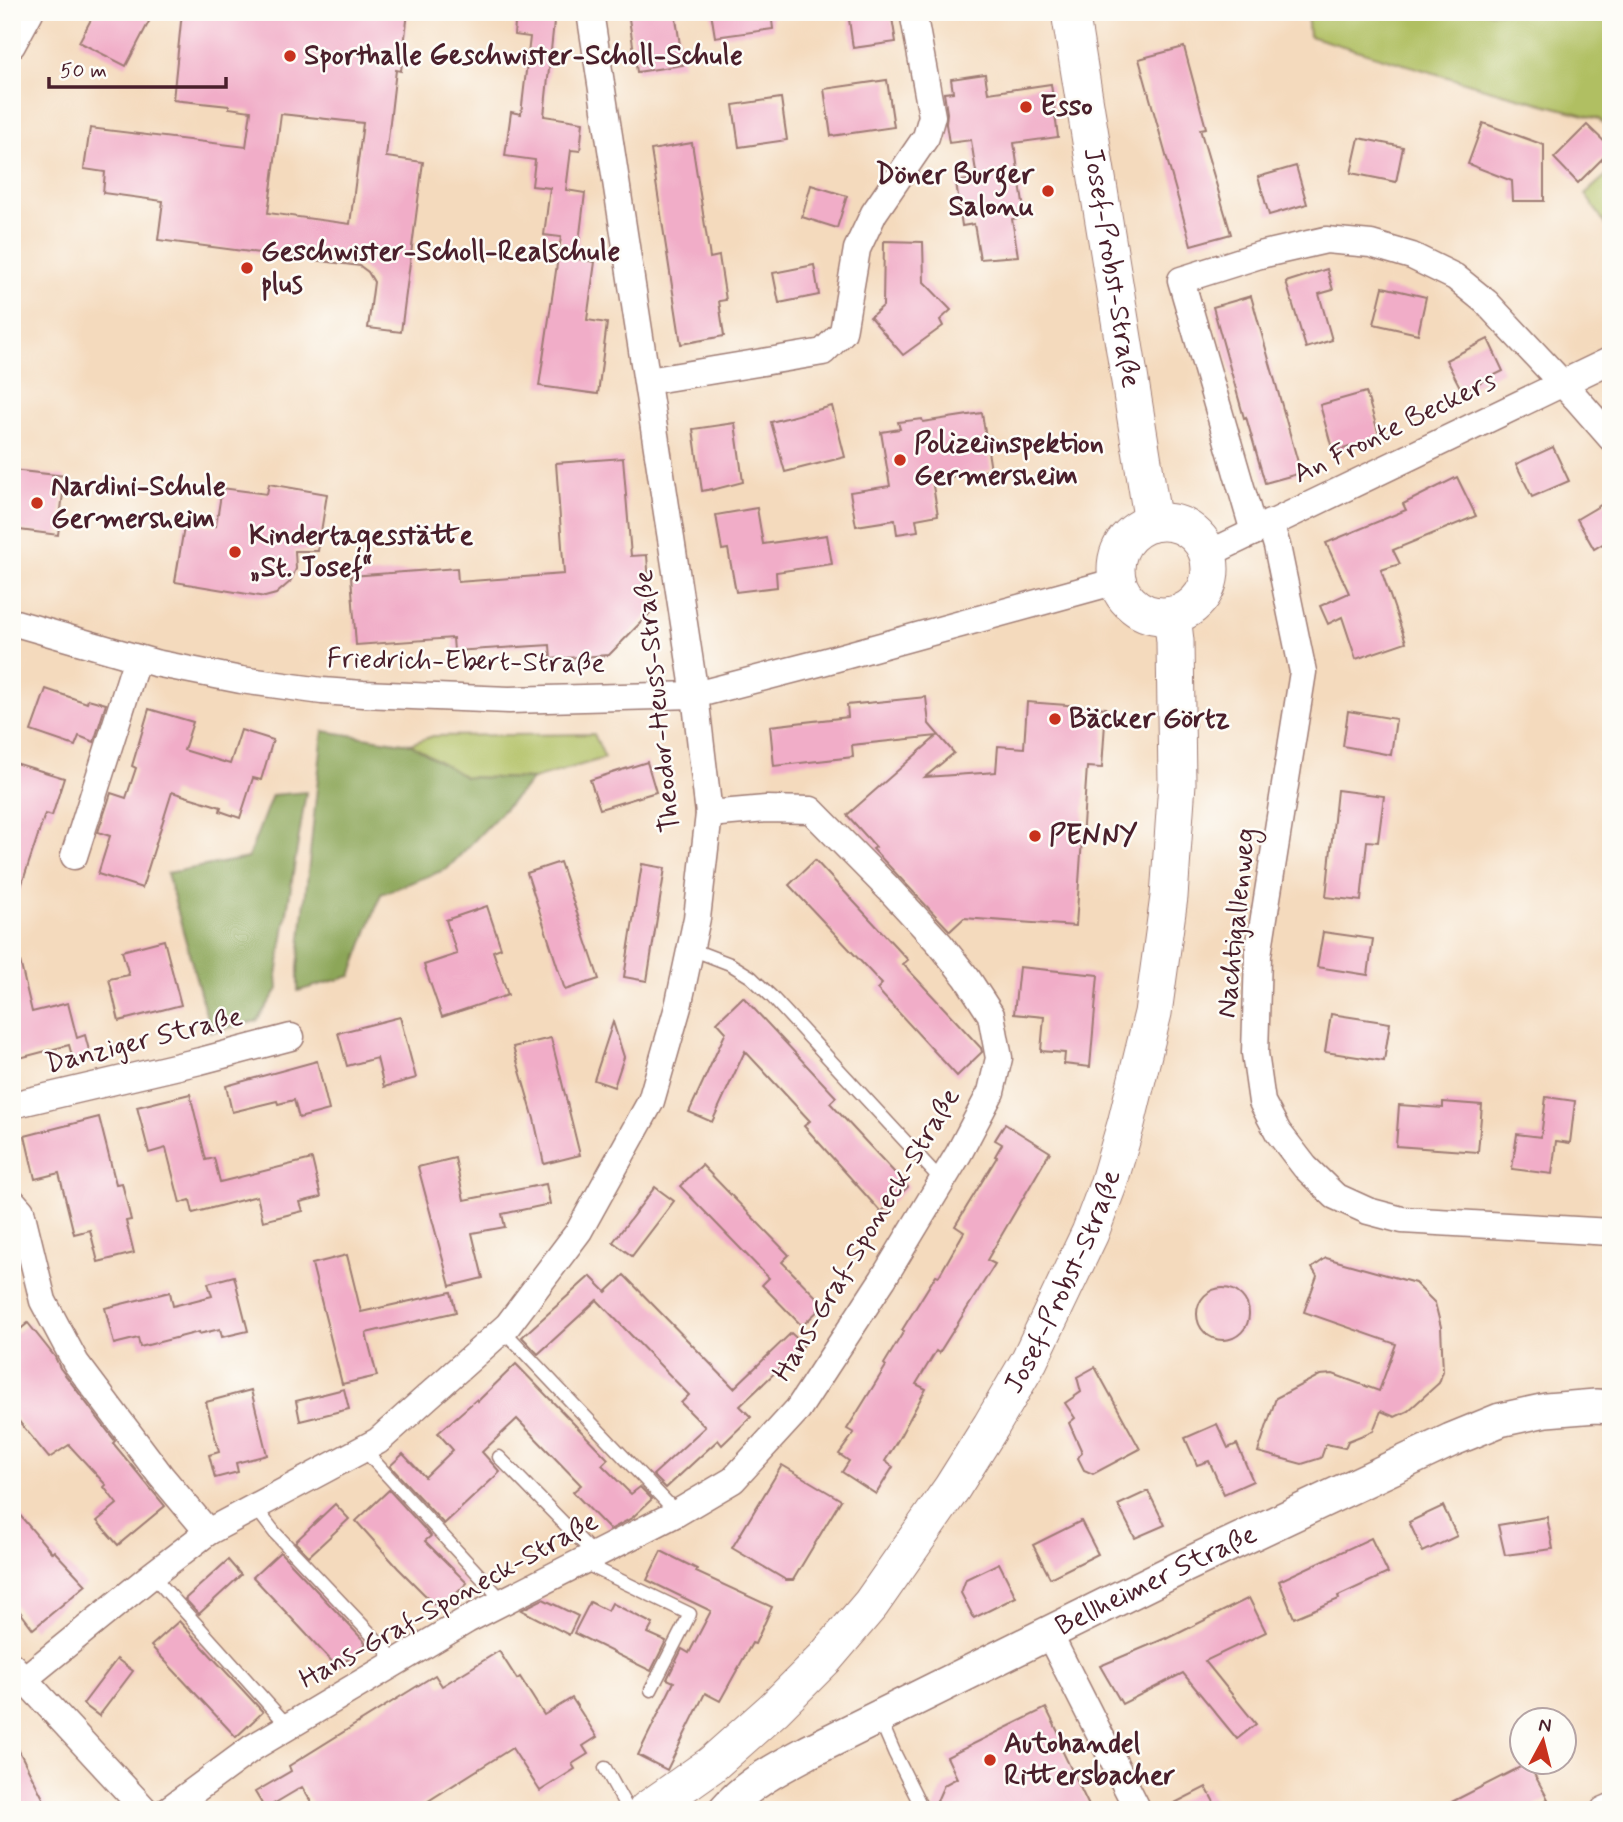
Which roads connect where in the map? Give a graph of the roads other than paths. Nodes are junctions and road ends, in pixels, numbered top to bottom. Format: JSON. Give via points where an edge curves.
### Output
{"nodes":[{"id":1,"x":590,"y":12,"type":"edge"},
{"id":2,"x":913,"y":12,"type":"edge"},
{"id":3,"x":1070,"y":12,"type":"edge"},
{"id":4,"x":1611,"y":360,"type":"edge"},
{"id":5,"x":648,"y":381,"type":"junction"},
{"id":6,"x":1562,"y":383,"type":"junction"},
{"id":7,"x":1611,"y":438,"type":"edge"},
{"id":8,"x":1153,"y":523,"type":"junction"},
{"id":9,"x":1262,"y":528,"type":"junction"},
{"id":10,"x":1208,"y":554,"type":"junction"},
{"id":11,"x":1117,"y":581,"type":"junction"},
{"id":12,"x":1172,"y":615,"type":"junction"},
{"id":13,"x":12,"y":622,"type":"edge"},
{"id":14,"x":138,"y":658,"type":"junction"},
{"id":15,"x":695,"y":695,"type":"junction"},
{"id":16,"x":709,"y":814,"type":"junction"},
{"id":17,"x":74,"y":856,"type":"dead end"},
{"id":18,"x":691,"y":949,"type":"junction"},
{"id":19,"x":291,"y":1037,"type":"dead end"},
{"id":20,"x":12,"y":1105,"type":"edge"},
{"id":21,"x":942,"y":1181,"type":"junction"},
{"id":22,"x":12,"y":1201,"type":"edge"},
{"id":23,"x":1611,"y":1232,"type":"edge"},
{"id":24,"x":502,"y":1329,"type":"junction"},
{"id":25,"x":1611,"y":1407,"type":"edge"},
{"id":26,"x":363,"y":1449,"type":"junction"},
{"id":27,"x":499,"y":1457,"type":"dead end"},
{"id":28,"x":255,"y":1507,"type":"junction"},
{"id":29,"x":677,"y":1513,"type":"junction"},
{"id":30,"x":208,"y":1532,"type":"junction"},
{"id":31,"x":589,"y":1558,"type":"junction"},
{"id":32,"x":152,"y":1575,"type":"junction"},
{"id":33,"x":504,"y":1602,"type":"junction"},
{"id":34,"x":1048,"y":1632,"type":"junction"},
{"id":35,"x":395,"y":1662,"type":"junction"},
{"id":36,"x":16,"y":1678,"type":"edge"},
{"id":37,"x":651,"y":1690,"type":"dead end"},
{"id":38,"x":879,"y":1716,"type":"junction"},
{"id":39,"x":288,"y":1726,"type":"junction"},
{"id":40,"x":605,"y":1768,"type":"dead end"},
{"id":41,"x":1611,"y":1807,"type":"edge"},
{"id":42,"x":145,"y":1810,"type":"edge"},
{"id":43,"x":168,"y":1810,"type":"edge"},
{"id":44,"x":628,"y":1810,"type":"edge"},
{"id":45,"x":648,"y":1810,"type":"edge"},
{"id":46,"x":725,"y":1810,"type":"edge"},
{"id":47,"x":923,"y":1810,"type":"edge"},
{"id":48,"x":1138,"y":1810,"type":"edge"},
{"id":49,"x":1604,"y":1810,"type":"edge"}],
"edges":[{"from":1,"to":5,"type":"street","name":"Theodor-Heuss-Straße"},
{"from":2,"to":5,"type":"street","via":[[932,116],[926,137],[874,213],[857,249],[843,332],[823,352]]},
{"from":3,"to":8,"type":"main road","name":"Josef-Probst-Straße"},
{"from":4,"to":6,"type":"street","name":"An Fronte Beckers"},
{"from":5,"to":15,"type":"street","name":"Theodor-Heuss-Straße"},
{"from":6,"to":7,"type":"street"},
{"from":6,"to":9,"type":"street","name":"An Fronte Beckers"},
{"from":6,"to":9,"type":"street","via":[[1486,302],[1455,277],[1412,256],[1371,244],[1326,240],[1181,279]]},
{"from":8,"to":10,"type":"main road","via":[[1180,525],[1202,542]]},
{"from":8,"to":11,"type":"main road","via":[[1139,528],[1119,551]]},
{"from":9,"to":10,"type":"street","name":"An Fronte Beckers"},
{"from":9,"to":23,"type":"street","name":"Nachtigallenweg","via":[[1277,546],[1303,671],[1258,955],[1255,1053],[1262,1102],[1305,1167],[1335,1196],[1368,1211],[1402,1220]]},
{"from":10,"to":12,"type":"main road","via":[[1207,585],[1199,599]]},
{"from":11,"to":12,"type":"main road","via":[[1123,594],[1144,612]]},
{"from":11,"to":15,"type":"street","name":"Friedrich-Ebert-Straße"},
{"from":12,"to":45,"type":"main road","name":"Josef-Probst-Straße","via":[[1177,783],[1170,897],[1153,1013],[1126,1125],[1090,1233],[991,1426],[871,1604],[774,1709],[711,1765]]},
{"from":13,"to":14,"type":"street","name":"Friedrich-Ebert-Straße"},
{"from":14,"to":15,"type":"street","name":"Friedrich-Ebert-Straße","via":[[241,680],[363,694],[509,700]]},
{"from":14,"to":17,"type":"street"},
{"from":15,"to":16,"type":"street","name":"Theodor-Heuss-Straße"},
{"from":16,"to":18,"type":"street","name":"Theodor-Heuss-Straße"},
{"from":16,"to":21,"type":"street","name":"Hans-Graf-Sponeck-Straße","via":[[811,810],[940,944],[991,1014],[999,1058],[991,1092]]},
{"from":18,"to":21,"type":"lane","via":[[751,977]]},
{"from":18,"to":24,"type":"street","name":"Theodor-Heuss-Straße","via":[[651,1101],[579,1231]]},
{"from":19,"to":20,"type":"street","name":"Danziger Straße"},
{"from":21,"to":29,"type":"street","name":"Hans-Graf-Sponeck-Straße","via":[[798,1409],[733,1480]]},
{"from":22,"to":30,"type":"street","via":[[21,1211],[43,1301],[76,1363]]},
{"from":24,"to":26,"type":"street","name":"Theodor-Heuss-Straße","via":[[378,1441]]},
{"from":24,"to":29,"type":"lane"},
{"from":25,"to":34,"type":"street","name":"Bellheimer Straße","via":[[1546,1410],[1500,1420]]},
{"from":26,"to":28,"type":"street","name":"Theodor-Heuss-Straße"},
{"from":26,"to":33,"type":"lane"},
{"from":27,"to":31,"type":"lane"},
{"from":28,"to":30,"type":"street","name":"Theodor-Heuss-Straße"},
{"from":28,"to":35,"type":"lane"},
{"from":29,"to":31,"type":"street","name":"Hans-Graf-Sponeck-Straße"},
{"from":30,"to":32,"type":"street","name":"Theodor-Heuss-Straße"},
{"from":31,"to":33,"type":"street","name":"Hans-Graf-Sponeck-Straße"},
{"from":31,"to":37,"type":"lane","via":[[690,1614]]},
{"from":32,"to":36,"type":"street","name":"Theodor-Heuss-Straße"},
{"from":32,"to":39,"type":"lane"},
{"from":33,"to":35,"type":"street","name":"Hans-Graf-Sponeck-Straße"},
{"from":34,"to":38,"type":"street","name":"Bellheimer Straße"},
{"from":34,"to":48,"type":"street"},
{"from":35,"to":39,"type":"street","name":"Hans-Graf-Sponeck-Straße"},
{"from":36,"to":42,"type":"street"},
{"from":38,"to":46,"type":"street","name":"Bellheimer Straße","via":[[765,1776]]},
{"from":38,"to":47,"type":"lane"},
{"from":39,"to":43,"type":"street","name":"Hans-Graf-Sponeck-Straße"},
{"from":40,"to":44,"type":"lane"},
{"from":41,"to":49,"type":"street"}]}
